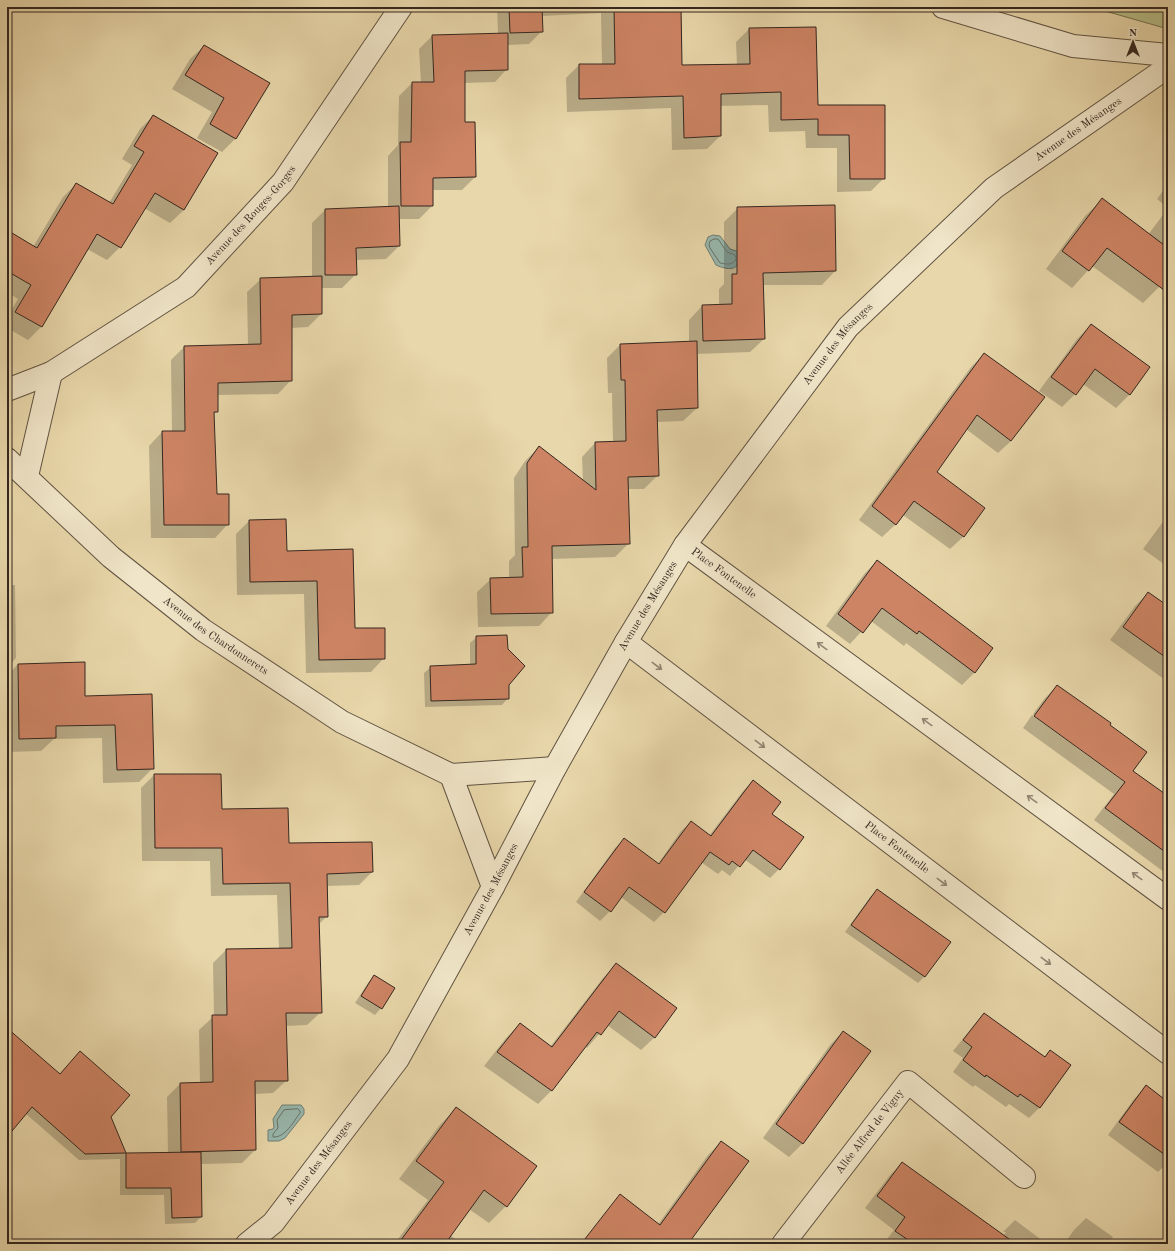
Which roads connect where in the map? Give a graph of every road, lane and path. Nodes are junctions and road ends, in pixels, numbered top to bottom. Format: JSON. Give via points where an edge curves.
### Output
{"nodes":[{"id":1,"x":401,"y":7,"type":"edge"},
{"id":2,"x":943,"y":7,"type":"edge"},
{"id":3,"x":1168,"y":55,"type":"edge"},
{"id":4,"x":1168,"y":67,"type":"edge"},
{"id":5,"x":51,"y":373,"type":"junction"},
{"id":6,"x":7,"y":390,"type":"edge"},
{"id":7,"x":7,"y":459,"type":"edge"},
{"id":8,"x":27,"y":476,"type":"junction"},
{"id":9,"x":685,"y":545,"type":"junction"},
{"id":10,"x":626,"y":642,"type":"junction"},
{"id":11,"x":555,"y":768,"type":"junction"},
{"id":12,"x":451,"y":775,"type":"junction"},
{"id":13,"x":494,"y":887,"type":"junction"},
{"id":14,"x":1168,"y":899,"type":"edge"},
{"id":15,"x":1168,"y":1054,"type":"edge"},
{"id":16,"x":1024,"y":1177,"type":"dead end"},
{"id":17,"x":247,"y":1244,"type":"edge"},
{"id":18,"x":783,"y":1244,"type":"edge"}],
"edges":[{"from":1,"to":5,"type":"street","name":"Avenue des Rouges-Gorges","via":[[283,182],[186,287]]},
{"from":2,"to":3,"type":"street","via":[[1073,46]]},
{"from":4,"to":9,"type":"street","name":"Avenue des Mésanges","via":[[994,188],[848,327]]},
{"from":5,"to":6,"type":"street","name":"Avenue des Rouges-Gorges"},
{"from":5,"to":8,"type":"street"},
{"from":7,"to":8,"type":"street","name":"Avenue des Chardonnerets"},
{"from":8,"to":12,"type":"street","name":"Avenue des Chardonnerets","via":[[111,557],[203,630],[342,722]]},
{"from":9,"to":10,"type":"street","name":"Avenue des Mésanges"},
{"from":14,"to":9,"type":"street","name":"Place Fontenelle","one_way":true},
{"from":10,"to":11,"type":"street","name":"Avenue des Mésanges"},
{"from":10,"to":15,"type":"street","name":"Place Fontenelle","one_way":true},
{"from":11,"to":12,"type":"street","name":"Avenue des Chardonnerets"},
{"from":11,"to":13,"type":"street","name":"Avenue des Mésanges"},
{"from":12,"to":13,"type":"street"},
{"from":13,"to":17,"type":"street","name":"Avenue des Mésanges","via":[[398,1059],[273,1223]]},
{"from":16,"to":18,"type":"street","name":"Allée Alfred de Vigny","via":[[908,1082]]}]}
